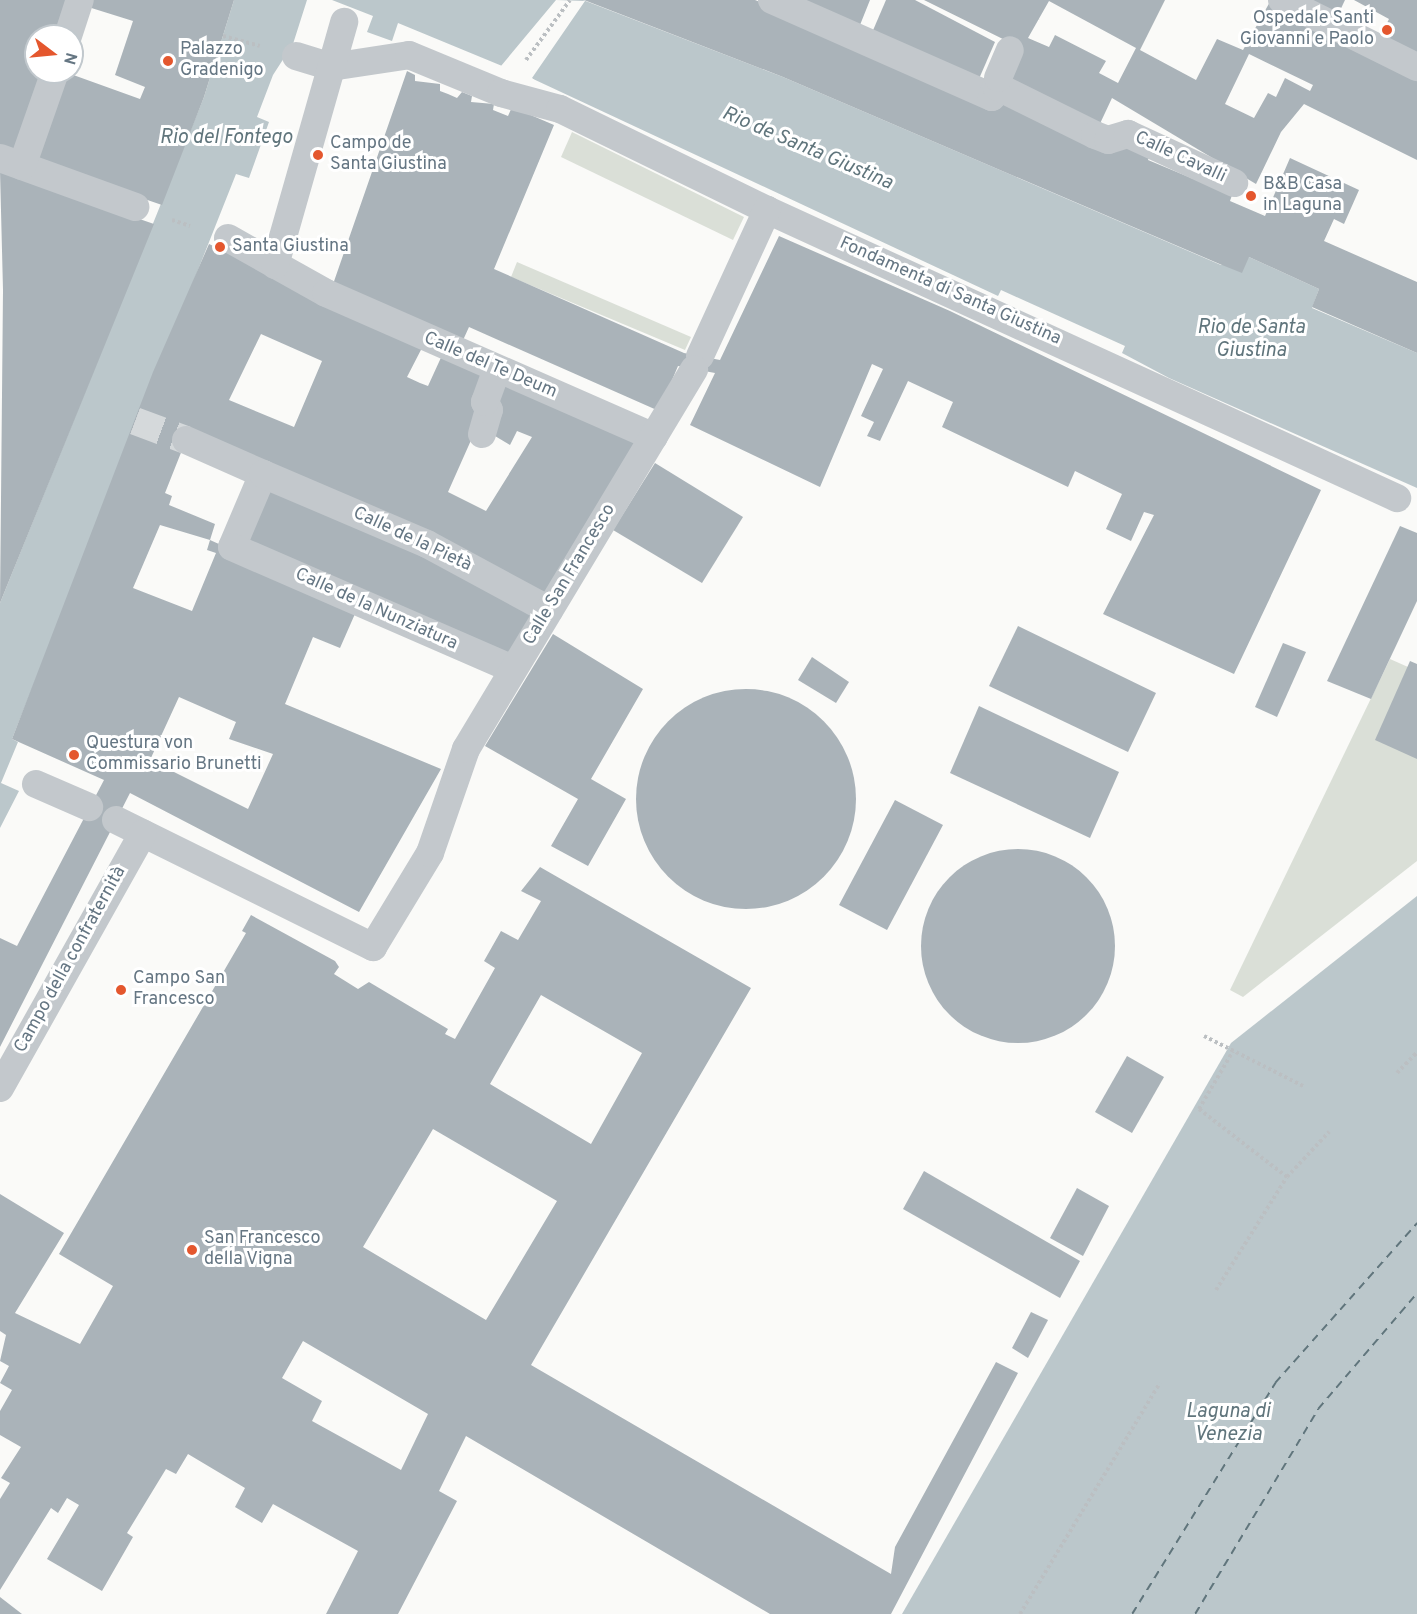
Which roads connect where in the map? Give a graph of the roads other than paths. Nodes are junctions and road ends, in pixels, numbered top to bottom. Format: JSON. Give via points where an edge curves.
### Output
{"nodes":[{"id":1,"x":80,"y":0,"type":"edge"},
{"id":2,"x":771,"y":0,"type":"edge"},
{"id":3,"x":1282,"y":0,"type":"edge"},
{"id":4,"x":344,"y":22,"type":"dead end"},
{"id":5,"x":72,"y":24,"type":"edge"},
{"id":6,"x":1010,"y":50,"type":"dead end"},
{"id":7,"x":296,"y":56,"type":"dead end"},
{"id":8,"x":331,"y":67,"type":"junction"},
{"id":9,"x":1417,"y":67,"type":"edge"},
{"id":10,"x":997,"y":82,"type":"junction"},
{"id":11,"x":49,"y":84,"type":"edge"},
{"id":12,"x":11,"y":162,"type":"edge"},
{"id":13,"x":1237,"y":189,"type":"dead end"},
{"id":14,"x":135,"y":207,"type":"dead end"},
{"id":15,"x":767,"y":210,"type":"junction"},
{"id":16,"x":228,"y":238,"type":"dead end"},
{"id":17,"x":274,"y":265,"type":"junction"},
{"id":18,"x":497,"y":369,"type":"junction"},
{"id":19,"x":482,"y":434,"type":"dead end"},
{"id":20,"x":654,"y":437,"type":"junction"},
{"id":21,"x":186,"y":441,"type":"tunnel mouth"},
{"id":22,"x":268,"y":475,"type":"junction"},
{"id":23,"x":1397,"y":498,"type":"dead end"},
{"id":24,"x":549,"y":610,"type":"junction"},
{"id":25,"x":513,"y":669,"type":"junction"},
{"id":26,"x":36,"y":783,"type":"dead end"},
{"id":27,"x":89,"y":807,"type":"dead end"},
{"id":28,"x":116,"y":820,"type":"dead end"},
{"id":29,"x":143,"y":833,"type":"junction"},
{"id":30,"x":0,"y":1088,"type":"edge"}],
"edges":[{"from":1,"to":5,"type":"street"},
{"from":2,"to":10,"type":"street","via":[[992,98]]},
{"from":3,"to":9,"type":"street"},
{"from":4,"to":8,"type":"street"},
{"from":6,"to":10,"type":"street"},
{"from":7,"to":8,"type":"street","name":"Fondamenta di Santa Giustina"},
{"from":8,"to":15,"type":"street","name":"Fondamenta di Santa Giustina","via":[[409,55],[503,92],[560,109]]},
{"from":8,"to":17,"type":"street"},
{"from":10,"to":13,"type":"street","name":"Calle Cavalli","via":[[1095,135],[1108,140],[1128,134]]},
{"from":11,"to":12,"type":"street"},
{"from":12,"to":14,"type":"street"},
{"from":15,"to":20,"type":"street","name":"Calle San Francesco","via":[[697,362],[684,407]]},
{"from":15,"to":23,"type":"street","name":"Fondamenta di Santa Giustina"},
{"from":16,"to":17,"type":"street","name":"Calle del Te Deum"},
{"from":17,"to":18,"type":"street","name":"Calle del Te Deum","via":[[326,293]]},
{"from":18,"to":19,"type":"street","via":[[484,402],[489,410]]},
{"from":18,"to":20,"type":"street","name":"Calle del Te Deum"},
{"from":20,"to":24,"type":"street","name":"Calle San Francesco"},
{"from":21,"to":22,"type":"street","name":"Calle de la Pietà"},
{"from":22,"to":24,"type":"street","name":"Calle de la Pietà","via":[[427,544]]},
{"from":22,"to":25,"type":"street","name":"Calle de la Nunziatura","via":[[232,547]]},
{"from":24,"to":25,"type":"street","name":"Calle San Francesco"},
{"from":25,"to":29,"type":"street","name":"Calle San Francesco","via":[[466,748],[430,852],[373,947]]},
{"from":26,"to":27,"type":"street"},
{"from":28,"to":29,"type":"street"},
{"from":29,"to":30,"type":"street","name":"Campo della confraternità"}]}
